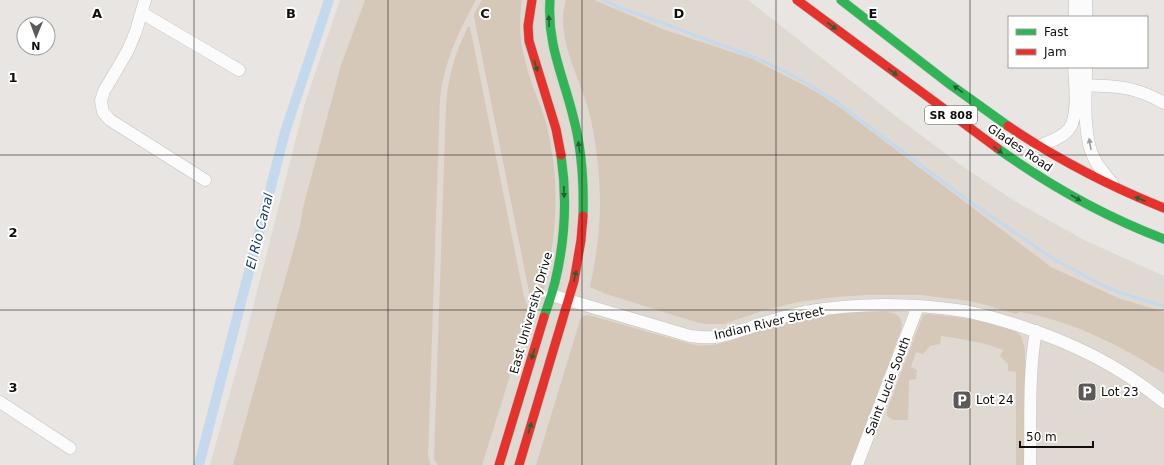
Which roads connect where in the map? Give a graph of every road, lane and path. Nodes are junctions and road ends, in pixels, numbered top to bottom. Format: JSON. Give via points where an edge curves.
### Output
{"nodes":[{"id":1,"x":145,"y":0,"type":"edge"},
{"id":2,"x":532,"y":0,"type":"edge"},
{"id":3,"x":550,"y":0,"type":"edge"},
{"id":4,"x":797,"y":0,"type":"edge"},
{"id":5,"x":841,"y":0,"type":"edge"},
{"id":6,"x":1075,"y":0,"type":"edge"},
{"id":7,"x":1086,"y":0,"type":"edge"},
{"id":8,"x":142,"y":13,"type":"junction"},
{"id":9,"x":1075,"y":16,"type":"edge"},
{"id":10,"x":1086,"y":16,"type":"edge"},
{"id":11,"x":862,"y":49,"type":"junction"},
{"id":12,"x":882,"y":52,"type":"dead end"},
{"id":13,"x":908,"y":52,"type":"junction"},
{"id":14,"x":896,"y":55,"type":"dead end"},
{"id":15,"x":1074,"y":68,"type":"edge"},
{"id":16,"x":1086,"y":68,"type":"edge"},
{"id":17,"x":239,"y":70,"type":"dead end"},
{"id":18,"x":1080,"y":85,"type":"junction"},
{"id":19,"x":1164,"y":103,"type":"edge"},
{"id":20,"x":1039,"y":146,"type":"junction"},
{"id":21,"x":205,"y":180,"type":"dead end"},
{"id":22,"x":1116,"y":189,"type":"junction"},
{"id":23,"x":1164,"y":208,"type":"edge"},
{"id":24,"x":1164,"y":239,"type":"edge"},
{"id":25,"x":551,"y":295,"type":"junction"},
{"id":26,"x":568,"y":300,"type":"junction"},
{"id":27,"x":918,"y":306,"type":"junction"},
{"id":28,"x":1036,"y":331,"type":"junction"},
{"id":29,"x":0,"y":402,"type":"edge"},
{"id":30,"x":1164,"y":402,"type":"edge"},
{"id":31,"x":70,"y":448,"type":"dead end"},
{"id":32,"x":499,"y":465,"type":"edge"},
{"id":33,"x":519,"y":465,"type":"edge"},
{"id":34,"x":858,"y":465,"type":"edge"},
{"id":35,"x":1030,"y":465,"type":"edge"}],
"edges":[{"from":1,"to":8,"type":"street"},
{"from":2,"to":25,"type":"street","name":"East University Drive","one_way":true,"via":[[528,26],[529,41],[556,130],[563,180],[564,226]]},
{"from":26,"to":3,"type":"street","one_way":true,"via":[[580,250],[583,223],[582,175],[573,116],[552,49],[548,13]]},
{"from":4,"to":11,"type":"street","name":"Glades Road","number":"SR 808","one_way":true},
{"from":5,"to":13,"type":"street","name":"Glades Road","number":"SR 808"},
{"from":6,"to":9,"type":"street"},
{"from":7,"to":10,"type":"street"},
{"from":8,"to":17,"type":"street"},
{"from":8,"to":21,"type":"street","via":[[128,50],[104,91],[101,101],[103,112],[110,120]]},
{"from":11,"to":12,"type":"street"},
{"from":11,"to":24,"type":"street","name":"Glades Road","number":"SR 808","one_way":true,"via":[[1003,153],[1042,178],[1108,217]]},
{"from":13,"to":14,"type":"street"},
{"from":20,"to":13,"type":"street","name":"Glades Road","number":"SR 808","one_way":true},
{"from":15,"to":18,"type":"street"},
{"from":16,"to":18,"type":"street"},
{"from":18,"to":19,"type":"street","via":[[1126,87]]},
{"from":18,"to":20,"type":"street","via":[[1073,122],[1068,130],[1056,139]]},
{"from":22,"to":18,"type":"street","one_way":true,"via":[[1091,152]]},
{"from":20,"to":22,"type":"street","name":"Glades Road","number":"SR 808"},
{"from":23,"to":22,"type":"street","name":"Glades Road","number":"SR 808","one_way":true},
{"from":25,"to":26,"type":"street","name":"Indian River Street"},
{"from":25,"to":32,"type":"street","name":"East University Drive","one_way":true},
{"from":26,"to":27,"type":"street","name":"Indian River Street","via":[[703,338],[726,335],[803,312],[876,305]]},
{"from":33,"to":26,"type":"street","one_way":true},
{"from":27,"to":28,"type":"street","name":"Indian River Street","via":[[964,311]]},
{"from":27,"to":34,"type":"street","name":"Saint Lucie South"},
{"from":28,"to":30,"type":"street","name":"Indian River Street","via":[[1074,345],[1103,360],[1134,378]]},
{"from":28,"to":35,"type":"street","via":[[1032,370]]},
{"from":29,"to":31,"type":"street"}]}
